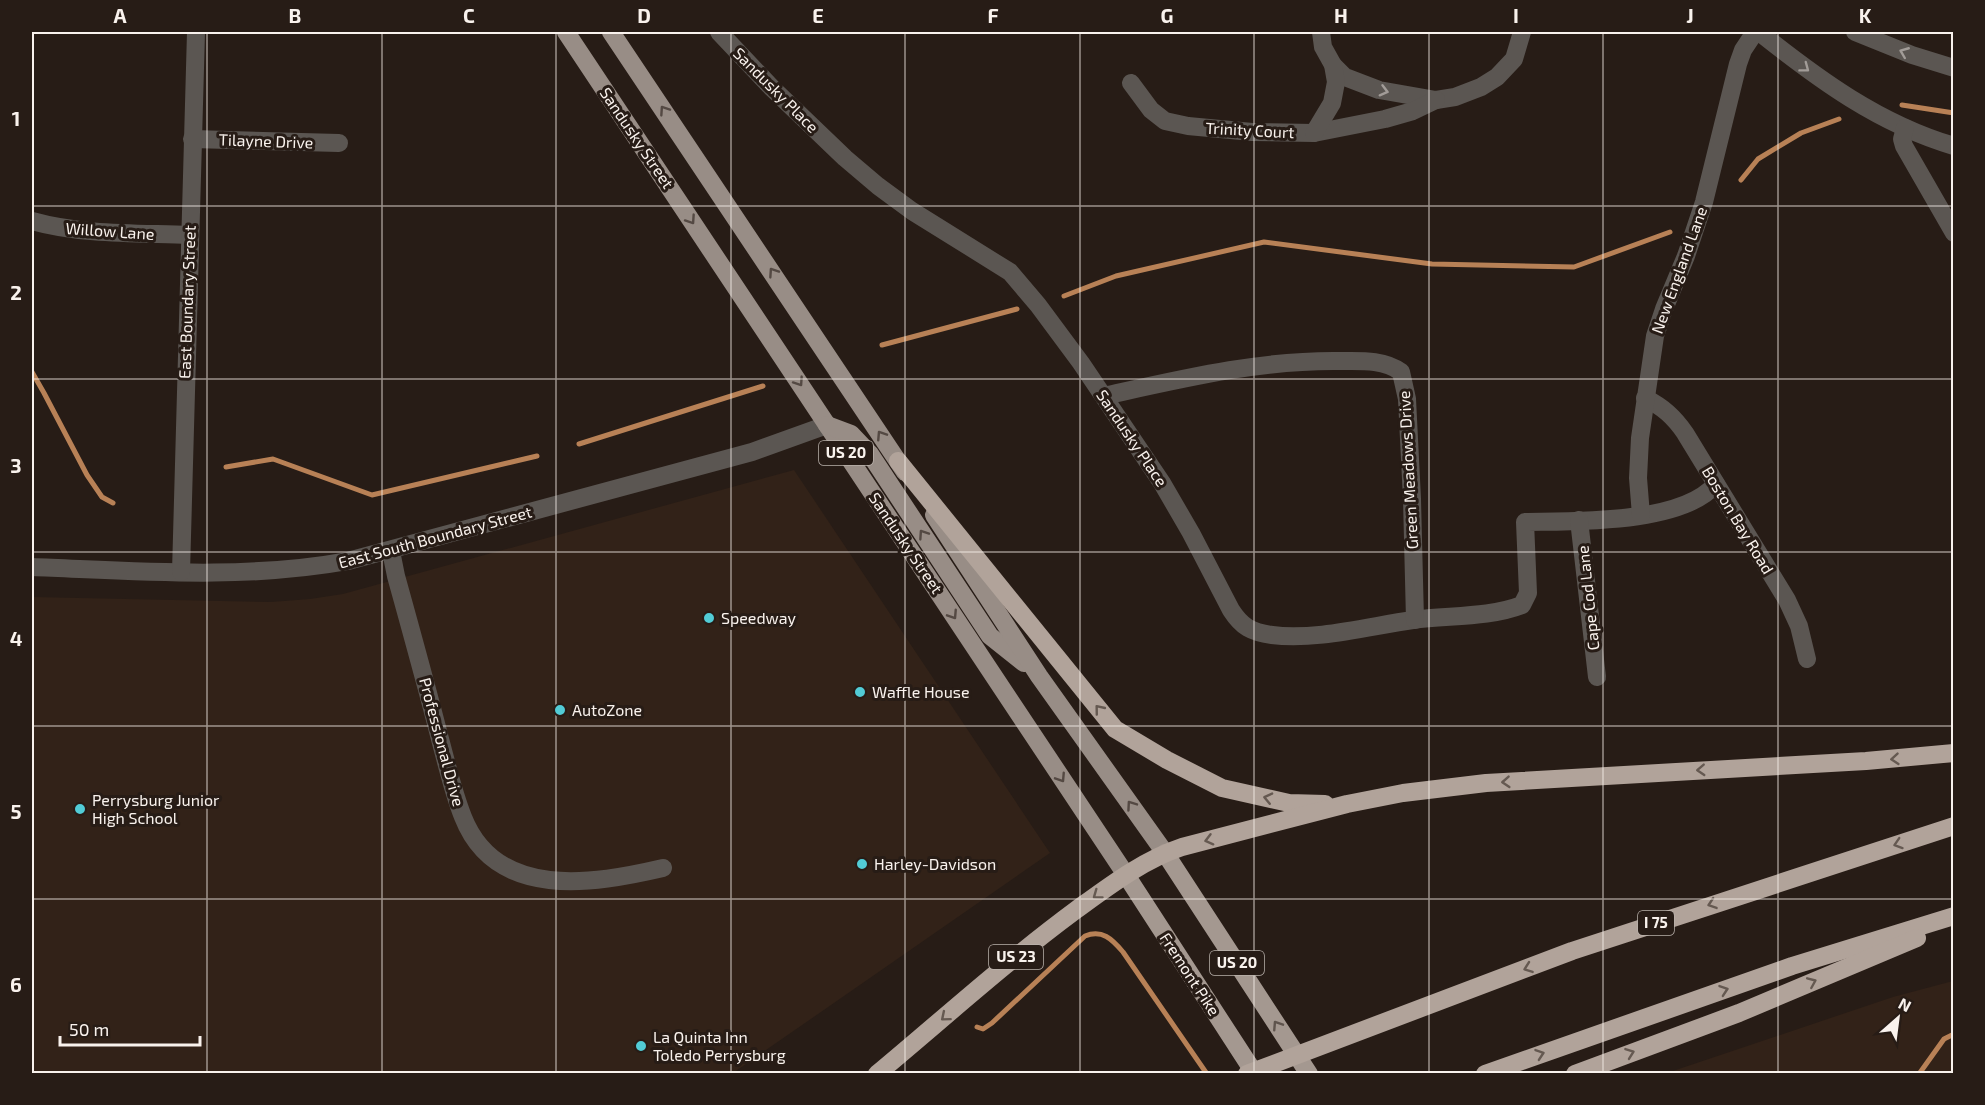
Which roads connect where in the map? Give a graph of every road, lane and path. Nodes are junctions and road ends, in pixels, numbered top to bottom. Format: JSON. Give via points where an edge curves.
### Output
{"nodes":[{"id":1,"x":196,"y":32,"type":"edge"},
{"id":2,"x":566,"y":32,"type":"edge"},
{"id":3,"x":611,"y":32,"type":"edge"},
{"id":4,"x":719,"y":32,"type":"edge"},
{"id":5,"x":1321,"y":32,"type":"edge"},
{"id":6,"x":1522,"y":32,"type":"edge"},
{"id":7,"x":1757,"y":32,"type":"edge"},
{"id":8,"x":1855,"y":32,"type":"edge"},
{"id":9,"x":1333,"y":65,"type":"junction"},
{"id":10,"x":1953,"y":68,"type":"edge"},
{"id":11,"x":1131,"y":83,"type":"dead end"},
{"id":12,"x":1436,"y":100,"type":"junction"},
{"id":13,"x":1905,"y":128,"type":"junction"},
{"id":14,"x":1314,"y":133,"type":"junction"},
{"id":15,"x":192,"y":139,"type":"junction"},
{"id":16,"x":339,"y":143,"type":"dead end"},
{"id":17,"x":1953,"y":146,"type":"edge"},
{"id":18,"x":32,"y":221,"type":"edge"},
{"id":19,"x":1953,"y":233,"type":"edge"},
{"id":20,"x":189,"y":235,"type":"junction"},
{"id":21,"x":1104,"y":396,"type":"junction"},
{"id":22,"x":1645,"y":398,"type":"junction"},
{"id":23,"x":827,"y":425,"type":"junction"},
{"id":24,"x":898,"y":461,"type":"junction"},
{"id":25,"x":1716,"y":484,"type":"junction"},
{"id":26,"x":1641,"y":515,"type":"junction"},
{"id":27,"x":1579,"y":520,"type":"junction"},
{"id":28,"x":391,"y":551,"type":"junction"},
{"id":29,"x":32,"y":567,"type":"edge"},
{"id":30,"x":181,"y":572,"type":"junction"},
{"id":31,"x":1414,"y":620,"type":"junction"},
{"id":32,"x":1808,"y":659,"type":"dead end"},
{"id":33,"x":1039,"y":676,"type":"junction"},
{"id":34,"x":1597,"y":677,"type":"dead end"},
{"id":35,"x":1953,"y":753,"type":"edge"},
{"id":36,"x":1347,"y":804,"type":"junction"},
{"id":37,"x":1953,"y":826,"type":"edge"},
{"id":38,"x":1165,"y":853,"type":"junction"},
{"id":39,"x":663,"y":868,"type":"dead end"},
{"id":40,"x":1126,"y":875,"type":"junction"},
{"id":41,"x":1953,"y":916,"type":"edge"},
{"id":42,"x":1953,"y":923,"type":"edge"},
{"id":43,"x":878,"y":1074,"type":"edge"},
{"id":44,"x":1247,"y":1074,"type":"edge"},
{"id":45,"x":1255,"y":1074,"type":"edge"},
{"id":46,"x":1309,"y":1074,"type":"edge"},
{"id":47,"x":1485,"y":1074,"type":"edge"},
{"id":48,"x":1575,"y":1074,"type":"edge"}],
"edges":[{"from":1,"to":15,"type":"street","name":"East Boundary Street"},
{"from":2,"to":23,"type":"main road","name":"Sandusky Street","number":"US 20","one_way":true},
{"from":24,"to":3,"type":"main road","number":"US 20","one_way":true},
{"from":4,"to":21,"type":"street","name":"Sandusky Place","via":[[772,88],[878,186],[1010,272]]},
{"from":5,"to":9,"type":"street","name":"Trinity Court","via":[[1323,47]]},
{"from":6,"to":12,"type":"street","via":[[1514,59],[1497,77],[1455,97]]},
{"from":7,"to":13,"type":"street","one_way":true,"via":[[1855,102]]},
{"from":7,"to":22,"type":"street","name":"New England Lane","via":[[1738,64],[1704,202],[1655,336]]},
{"from":10,"to":8,"type":"street","one_way":true},
{"from":9,"to":12,"type":"street","one_way":true,"via":[[1345,77],[1379,90]]},
{"from":9,"to":14,"type":"street","name":"Trinity Court","via":[[1336,82],[1332,103]]},
{"from":11,"to":14,"type":"street","name":"Trinity Court","via":[[1151,110],[1165,121],[1252,132]]},
{"from":12,"to":14,"type":"street","via":[[1384,120]]},
{"from":13,"to":17,"type":"street"},
{"from":13,"to":19,"type":"street","via":[[1904,146]]},
{"from":15,"to":16,"type":"street","name":"Tilayne Drive"},
{"from":15,"to":20,"type":"street","name":"East Boundary Street"},
{"from":18,"to":20,"type":"street","name":"Willow Lane","via":[[74,230]]},
{"from":20,"to":30,"type":"street","name":"East Boundary Street"},
{"from":21,"to":31,"type":"street","name":"Sandusky Place","via":[[1162,483],[1239,622],[1259,633],[1288,636]]},
{"from":21,"to":31,"type":"street","name":"Green Meadows Drive","via":[[1255,366],[1311,361],[1367,361],[1401,372],[1407,399]]},
{"from":22,"to":25,"type":"street","name":"Boston Bay Road","via":[[1675,418]]},
{"from":22,"to":26,"type":"street","name":"New England Lane","via":[[1638,478]]},
{"from":23,"to":28,"type":"street","name":"East South Boundary Street","via":[[752,452]]},
{"from":33,"to":23,"type":"main road","one_way":true,"via":[[990,636],[870,454],[851,434]]},
{"from":23,"to":40,"type":"main road","name":"Sandusky Street","number":"US 20","one_way":true},
{"from":24,"to":33,"type":"main road","number":"US 20"},
{"from":36,"to":24,"type":"highway","one_way":true,"via":[[1290,803],[1222,788],[1115,729]]},
{"from":25,"to":26,"type":"street","via":[[1704,497]]},
{"from":25,"to":32,"type":"street","name":"Boston Bay Road","via":[[1787,600]]},
{"from":26,"to":27,"type":"street"},
{"from":27,"to":31,"type":"street","name":"Sandusky Place","via":[[1525,522],[1528,593],[1522,605],[1507,611]]},
{"from":27,"to":34,"type":"street","name":"Cape Cod Lane"},
{"from":28,"to":30,"type":"street","name":"East South Boundary Street","via":[[305,569]]},
{"from":28,"to":39,"type":"street","name":"Professional Drive","via":[[452,784],[463,819],[483,849],[515,871],[558,882],[616,879]]},
{"from":29,"to":30,"type":"street","name":"East South Boundary Street"},
{"from":38,"to":33,"type":"main road","number":"US 20","one_way":true},
{"from":35,"to":36,"type":"highway","one_way":true,"via":[[1486,783]]},
{"from":36,"to":38,"type":"highway","one_way":true},
{"from":37,"to":44,"type":"highway","number":"I 75","one_way":true,"via":[[1572,951]]},
{"from":38,"to":40,"type":"highway","number":"US 23"},
{"from":46,"to":38,"type":"highway","number":"US 20","one_way":true},
{"from":40,"to":43,"type":"highway","number":"US 23","one_way":true,"via":[[1046,932]]},
{"from":40,"to":45,"type":"highway","name":"Fremont Pike","number":"US 20"},
{"from":47,"to":41,"type":"highway","one_way":true,"via":[[1792,966]]},
{"from":48,"to":42,"type":"highway","one_way":true,"via":[[1739,1013]]}]}
